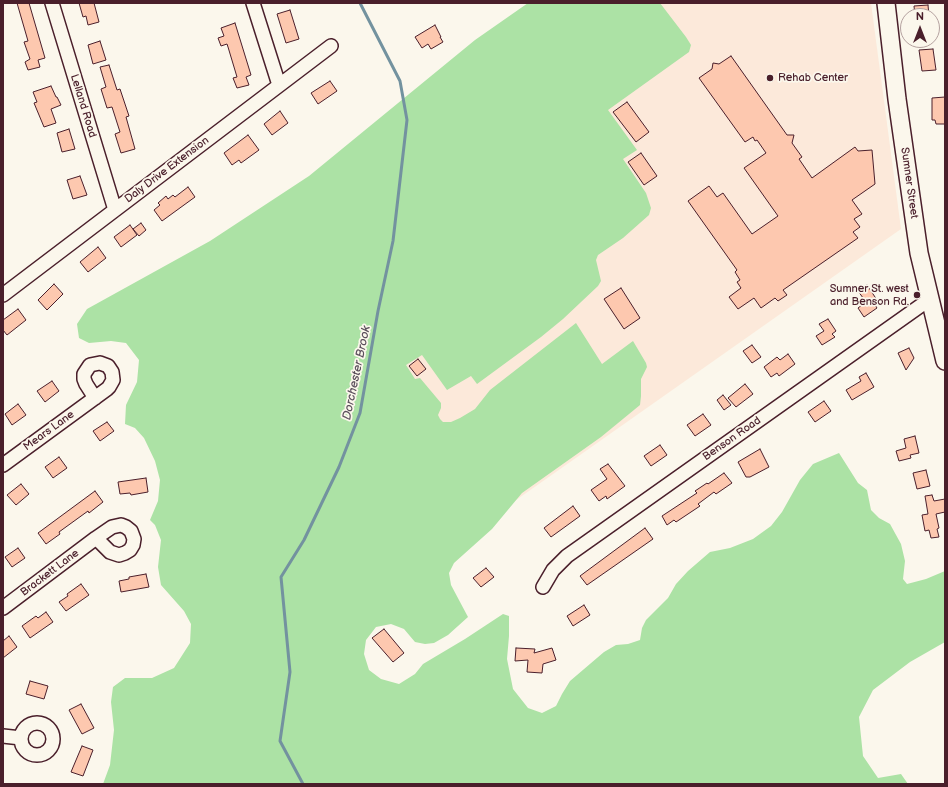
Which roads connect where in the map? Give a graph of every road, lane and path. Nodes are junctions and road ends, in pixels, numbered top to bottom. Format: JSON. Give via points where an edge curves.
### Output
{"nodes":[{"id":1,"x":52,"y":3,"type":"edge"},
{"id":2,"x":253,"y":3,"type":"edge"},
{"id":3,"x":886,"y":3,"type":"edge"},
{"id":4,"x":331,"y":46,"type":"dead end"},
{"id":5,"x":279,"y":85,"type":"junction"},
{"id":6,"x":115,"y":210,"type":"junction"},
{"id":7,"x":3,"y":295,"type":"edge"},
{"id":8,"x":930,"y":299,"type":"junction"},
{"id":9,"x":945,"y":361,"type":"edge"},
{"id":10,"x":95,"y":398,"type":"dead end"},
{"id":11,"x":3,"y":465,"type":"edge"},
{"id":12,"x":96,"y":538,"type":"dead end"},
{"id":13,"x":543,"y":586,"type":"dead end"},
{"id":14,"x":3,"y":608,"type":"edge"},
{"id":15,"x":3,"y":736,"type":"edge"},
{"id":16,"x":21,"y":738,"type":"dead end"}],
"edges":[{"from":1,"to":6,"type":"street","name":"Lelland Road"},
{"from":2,"to":5,"type":"street"},
{"from":3,"to":8,"type":"main road","name":"Sumner Street","via":[[911,203]]},
{"from":4,"to":5,"type":"street","name":"Daly Drive Extension"},
{"from":5,"to":6,"type":"street","name":"Daly Drive Extension"},
{"from":6,"to":7,"type":"street","name":"Daly Drive Extension"},
{"from":8,"to":9,"type":"main road","name":"Sumner Street"},
{"from":8,"to":13,"type":"street","name":"Benson Road","via":[[566,556]]},
{"from":10,"to":11,"type":"street","name":"Mears Lane"},
{"from":12,"to":14,"type":"street","name":"Brackett Lane"},
{"from":15,"to":16,"type":"street"}]}
